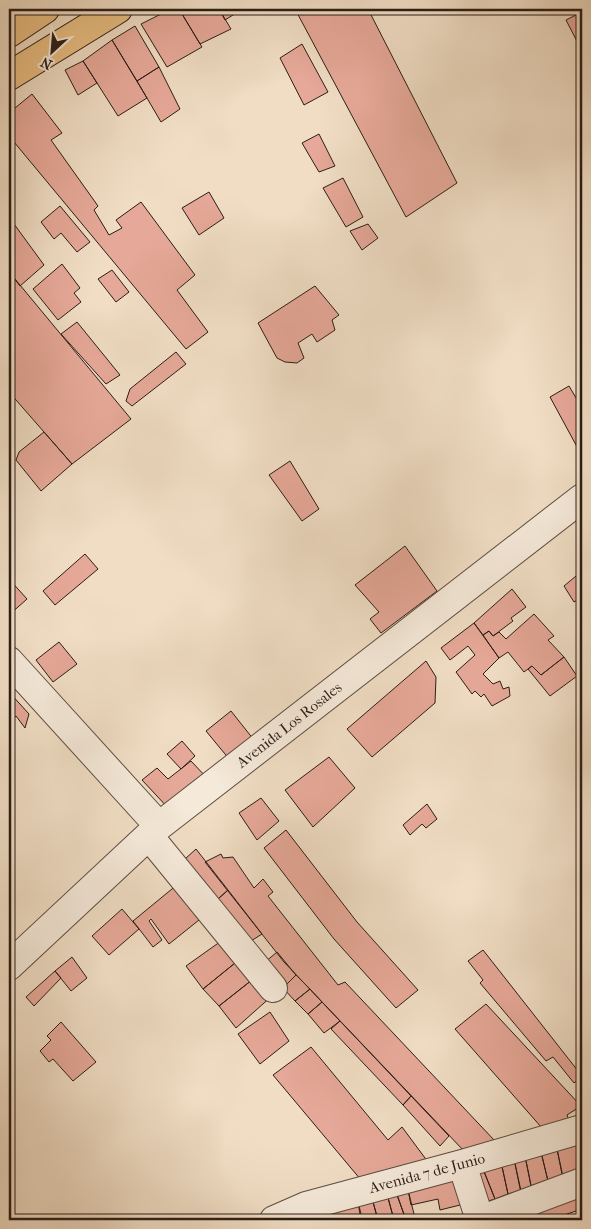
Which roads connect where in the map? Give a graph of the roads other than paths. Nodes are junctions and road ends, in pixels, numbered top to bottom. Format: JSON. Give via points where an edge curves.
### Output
{"nodes":[{"id":1,"x":45,"y":9,"type":"edge"},
{"id":2,"x":118,"y":9,"type":"edge"},
{"id":3,"x":9,"y":33,"type":"edge"},
{"id":4,"x":9,"y":76,"type":"edge"},
{"id":5,"x":582,"y":498,"type":"edge"},
{"id":6,"x":9,"y":661,"type":"edge"},
{"id":7,"x":154,"y":831,"type":"junction"},
{"id":8,"x":9,"y":966,"type":"edge"},
{"id":9,"x":273,"y":988,"type":"dead end"},
{"id":10,"x":582,"y":1129,"type":"edge"},
{"id":11,"x":462,"y":1164,"type":"junction"},
{"id":12,"x":582,"y":1182,"type":"edge"},
{"id":13,"x":274,"y":1220,"type":"edge"},
{"id":14,"x":480,"y":1220,"type":"edge"}],
"edges":[{"from":1,"to":3,"type":"main road"},
{"from":2,"to":4,"type":"main road"},
{"from":5,"to":7,"type":"street","name":"Avenida Los Rosales"},
{"from":6,"to":7,"type":"street"},
{"from":7,"to":8,"type":"street","name":"Avenida Los Rosales"},
{"from":7,"to":9,"type":"street"},
{"from":10,"to":11,"type":"street","name":"Avenida 7 de Junio"},
{"from":11,"to":13,"type":"street","name":"Avenida 7 de Junio","via":[[306,1206]]},
{"from":11,"to":14,"type":"street"},
{"from":12,"to":14,"type":"street"}]}
